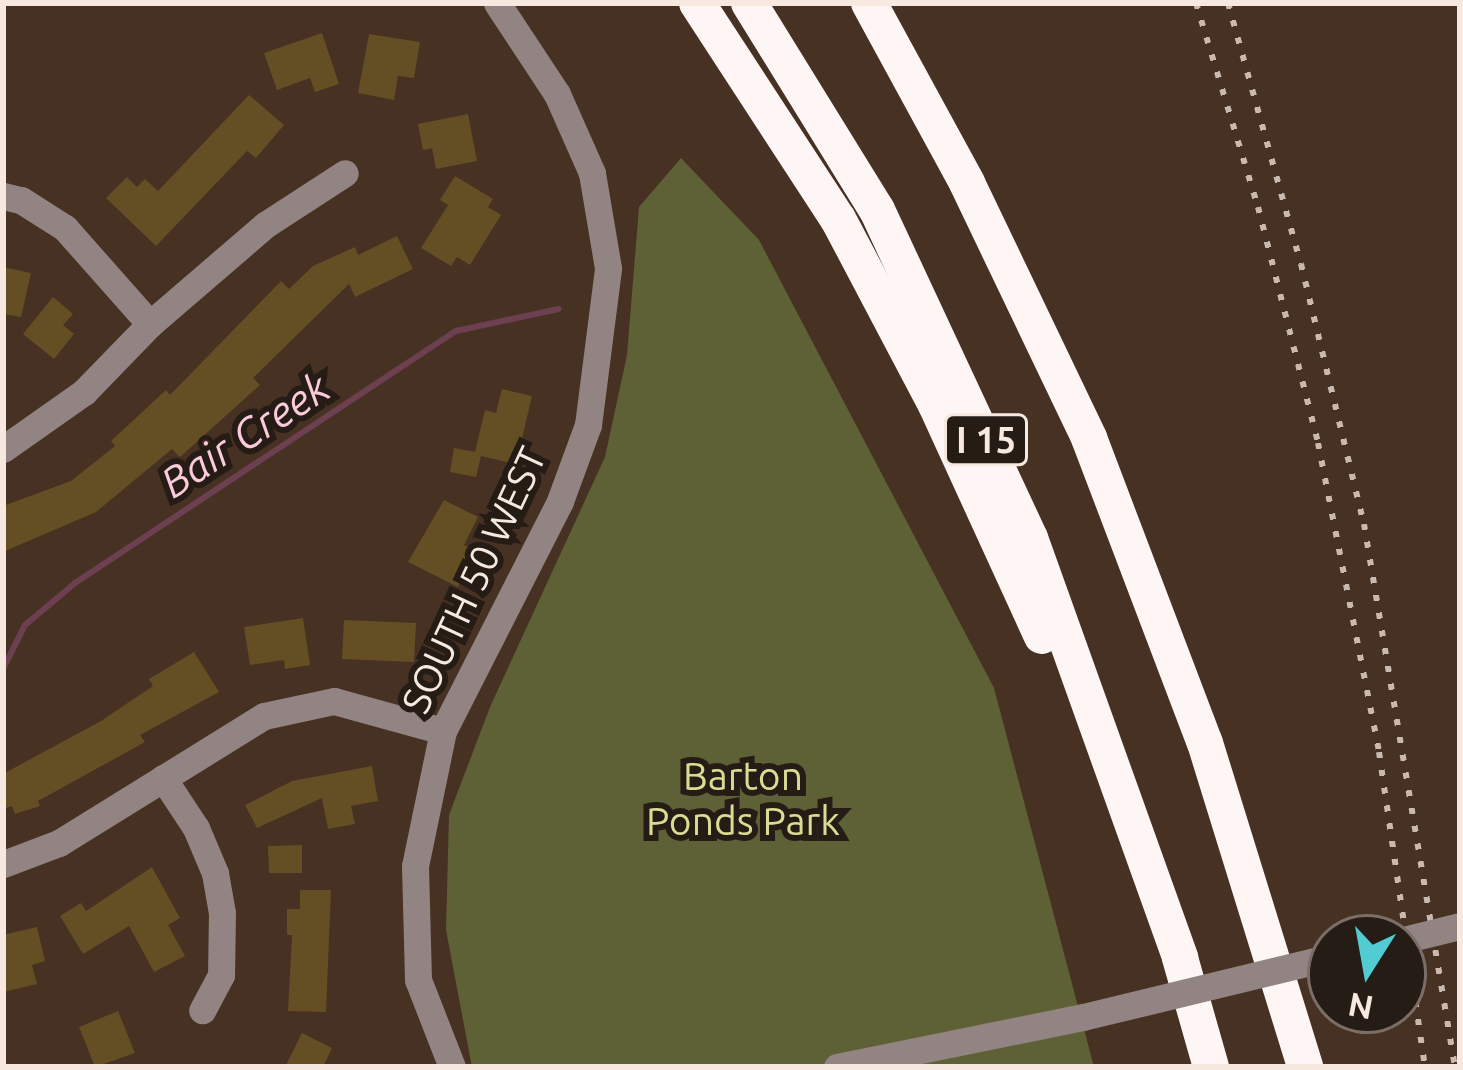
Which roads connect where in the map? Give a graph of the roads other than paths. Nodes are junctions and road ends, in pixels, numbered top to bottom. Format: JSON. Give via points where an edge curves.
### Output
{"nodes":[{"id":1,"x":497,"y":3,"type":"edge"},
{"id":2,"x":697,"y":3,"type":"edge"},
{"id":3,"x":749,"y":3,"type":"edge"},
{"id":4,"x":869,"y":3,"type":"edge"},
{"id":5,"x":884,"y":3,"type":"edge"},
{"id":6,"x":345,"y":173,"type":"dead end"},
{"id":7,"x":967,"y":183,"type":"junction"},
{"id":8,"x":3,"y":196,"type":"edge"},
{"id":9,"x":150,"y":323,"type":"junction"},
{"id":10,"x":3,"y":449,"type":"edge"},
{"id":11,"x":443,"y":731,"type":"junction"},
{"id":12,"x":163,"y":778,"type":"junction"},
{"id":13,"x":3,"y":864,"type":"edge"},
{"id":14,"x":1162,"y":905,"type":"junction"},
{"id":15,"x":1460,"y":926,"type":"edge"},
{"id":16,"x":1427,"y":934,"type":"edge"},
{"id":17,"x":1307,"y":963,"type":"edge"},
{"id":18,"x":202,"y":1010,"type":"dead end"},
{"id":19,"x":452,"y":1067,"type":"edge"},
{"id":20,"x":837,"y":1067,"type":"edge"},
{"id":21,"x":1211,"y":1067,"type":"edge"},
{"id":22,"x":1305,"y":1067,"type":"edge"}],
"edges":[{"from":1,"to":11,"type":"street","name":"SOUTH 50 WEST","via":[[557,94],[592,173],[608,268],[588,425],[560,501]]},
{"from":2,"to":14,"type":"highway","via":[[838,219],[936,405]]},
{"from":3,"to":14,"type":"highway","number":"I 15","via":[[877,210],[951,360],[1030,538]]},
{"from":4,"to":7,"type":"highway","number":"I 15"},
{"from":5,"to":7,"type":"highway"},
{"from":6,"to":9,"type":"street","via":[[265,226]]},
{"from":7,"to":22,"type":"highway","number":"I 15","via":[[1114,503],[1205,743]]},
{"from":8,"to":9,"type":"street","via":[[65,229]]},
{"from":9,"to":10,"type":"street","via":[[84,392]]},
{"from":11,"to":12,"type":"street","via":[[334,700],[264,716]]},
{"from":11,"to":19,"type":"street","name":"SOUTH 50 WEST","via":[[415,866],[418,980]]},
{"from":12,"to":13,"type":"street","via":[[58,844]]},
{"from":12,"to":18,"type":"street","via":[[196,828],[222,914],[221,975]]},
{"from":14,"to":21,"type":"highway","number":"I 15"},
{"from":15,"to":16,"type":"street","bridge":true},
{"from":17,"to":20,"type":"street","bridge":true}]}
